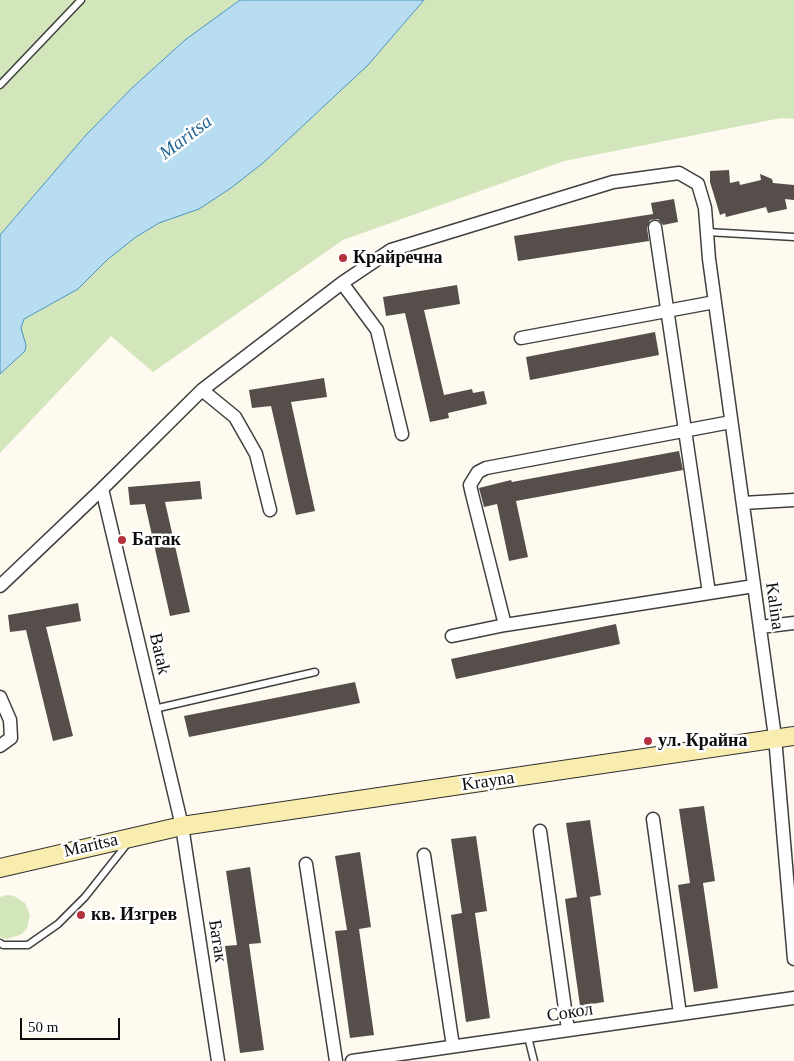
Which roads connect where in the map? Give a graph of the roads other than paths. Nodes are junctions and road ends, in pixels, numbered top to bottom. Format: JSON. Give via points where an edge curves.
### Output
{"nodes":[{"id":1,"x":81,"y":0,"type":"edge"},
{"id":2,"x":0,"y":85,"type":"edge"},
{"id":3,"x":656,"y":227,"type":"dead end"},
{"id":4,"x":707,"y":232,"type":"junction"},
{"id":5,"x":794,"y":237,"type":"edge"},
{"id":6,"x":342,"y":283,"type":"junction"},
{"id":7,"x":715,"y":302,"type":"junction"},
{"id":8,"x":667,"y":311,"type":"junction"},
{"id":9,"x":521,"y":338,"type":"dead end"},
{"id":10,"x":202,"y":390,"type":"junction"},
{"id":11,"x":732,"y":422,"type":"junction"},
{"id":12,"x":685,"y":431,"type":"junction"},
{"id":13,"x":402,"y":434,"type":"dead end"},
{"id":14,"x":102,"y":489,"type":"junction"},
{"id":15,"x":794,"y":500,"type":"edge"},
{"id":16,"x":742,"y":503,"type":"junction"},
{"id":17,"x":270,"y":510,"type":"dead end"},
{"id":18,"x":0,"y":586,"type":"edge"},
{"id":19,"x":754,"y":586,"type":"junction"},
{"id":20,"x":709,"y":593,"type":"junction"},
{"id":21,"x":794,"y":622,"type":"edge"},
{"id":22,"x":505,"y":625,"type":"junction"},
{"id":23,"x":760,"y":627,"type":"junction"},
{"id":24,"x":452,"y":636,"type":"dead end"},
{"id":25,"x":315,"y":672,"type":"dead end"},
{"id":26,"x":0,"y":697,"type":"edge"},
{"id":27,"x":154,"y":709,"type":"junction"},
{"id":28,"x":794,"y":736,"type":"edge"},
{"id":29,"x":775,"y":737,"type":"junction"},
{"id":30,"x":0,"y":746,"type":"edge"},
{"id":31,"x":653,"y":818,"type":"dead end"},
{"id":32,"x":182,"y":826,"type":"junction"},
{"id":33,"x":540,"y":831,"type":"dead end"},
{"id":34,"x":133,"y":836,"type":"junction"},
{"id":35,"x":424,"y":855,"type":"dead end"},
{"id":36,"x":306,"y":864,"type":"dead end"},
{"id":37,"x":0,"y":868,"type":"edge"},
{"id":38,"x":0,"y":942,"type":"edge"},
{"id":39,"x":794,"y":958,"type":"edge"},
{"id":40,"x":794,"y":998,"type":"edge"},
{"id":41,"x":680,"y":1014,"type":"junction"},
{"id":42,"x":568,"y":1030,"type":"junction"},
{"id":43,"x":528,"y":1037,"type":"junction"},
{"id":44,"x":453,"y":1046,"type":"junction"},
{"id":45,"x":218,"y":1061,"type":"edge"},
{"id":46,"x":336,"y":1061,"type":"edge"},
{"id":47,"x":352,"y":1061,"type":"edge"},
{"id":48,"x":534,"y":1061,"type":"edge"}],
"edges":[{"from":1,"to":2,"type":"lane"},
{"from":3,"to":8,"type":"street"},
{"from":4,"to":5,"type":"lane"},
{"from":4,"to":6,"type":"street","name":"Kalina","via":[[698,184],[679,173],[613,182],[391,250]]},
{"from":4,"to":7,"type":"street","name":"Kalina"},
{"from":6,"to":10,"type":"street"},
{"from":6,"to":13,"type":"street","via":[[377,330]]},
{"from":7,"to":8,"type":"street"},
{"from":7,"to":11,"type":"street","name":"Kalina"},
{"from":8,"to":9,"type":"street"},
{"from":8,"to":12,"type":"street"},
{"from":10,"to":14,"type":"street"},
{"from":10,"to":17,"type":"street","via":[[235,417],[252,446]]},
{"from":11,"to":12,"type":"street"},
{"from":11,"to":16,"type":"street","name":"Kalina"},
{"from":12,"to":20,"type":"street"},
{"from":12,"to":22,"type":"street","via":[[478,472],[470,484]]},
{"from":14,"to":18,"type":"street"},
{"from":14,"to":27,"type":"street","name":"Batak"},
{"from":15,"to":16,"type":"street"},
{"from":16,"to":19,"type":"street","name":"Kalina"},
{"from":19,"to":20,"type":"street"},
{"from":19,"to":23,"type":"street","name":"Kalina"},
{"from":20,"to":22,"type":"street"},
{"from":21,"to":23,"type":"street"},
{"from":22,"to":24,"type":"street"},
{"from":23,"to":29,"type":"street","name":"Kalina"},
{"from":25,"to":27,"type":"lane"},
{"from":26,"to":30,"type":"street","via":[[10,720],[10,738]]},
{"from":27,"to":32,"type":"street","name":"Batak"},
{"from":28,"to":29,"type":"street","name":"Krayna"},
{"from":29,"to":32,"type":"street","name":"Krayna"},
{"from":29,"to":39,"type":"street","name":"Kalina"},
{"from":31,"to":41,"type":"street"},
{"from":32,"to":34,"type":"street","name":"Maritsa"},
{"from":32,"to":45,"type":"street","name":"Батак"},
{"from":33,"to":42,"type":"street"},
{"from":34,"to":37,"type":"street","name":"Maritsa"},
{"from":34,"to":38,"type":"lane","via":[[85,897],[58,924],[28,945],[3,945]]},
{"from":35,"to":44,"type":"street"},
{"from":36,"to":46,"type":"street"},
{"from":40,"to":41,"type":"street","name":"Сокол"},
{"from":41,"to":42,"type":"street","name":"Сокол"},
{"from":42,"to":43,"type":"street","name":"Сокол"},
{"from":43,"to":44,"type":"street","name":"Сокол"},
{"from":43,"to":48,"type":"lane"},
{"from":44,"to":47,"type":"street","name":"Сокол"}]}
